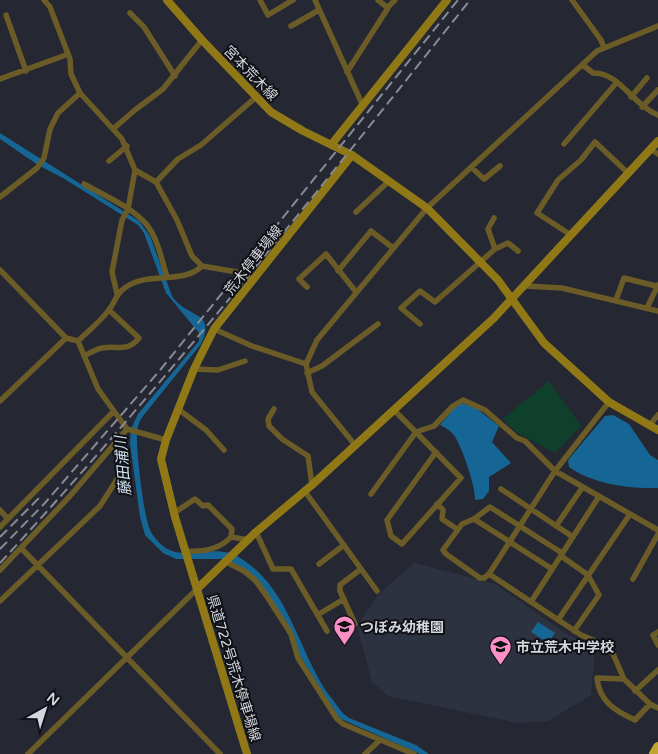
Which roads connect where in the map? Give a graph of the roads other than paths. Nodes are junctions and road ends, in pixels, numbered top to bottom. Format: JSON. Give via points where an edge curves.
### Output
{"nodes":[{"id":1,"x":44,"y":0,"type":"edge"},
{"id":2,"x":167,"y":0,"type":"edge"},
{"id":3,"x":260,"y":0,"type":"edge"},
{"id":4,"x":293,"y":0,"type":"edge"},
{"id":5,"x":315,"y":0,"type":"edge"},
{"id":6,"x":378,"y":0,"type":"edge"},
{"id":7,"x":395,"y":0,"type":"edge"},
{"id":8,"x":447,"y":0,"type":"edge"},
{"id":9,"x":572,"y":0,"type":"edge"},
{"id":10,"x":387,"y":8,"type":"junction"},
{"id":11,"x":319,"y":10,"type":"junction"},
{"id":12,"x":130,"y":13,"type":"dead end"},
{"id":13,"x":6,"y":15,"type":"dead end"},
{"id":14,"x":291,"y":26,"type":"dead end"},
{"id":15,"x":658,"y":26,"type":"edge"},
{"id":16,"x":202,"y":40,"type":"junction"},
{"id":17,"x":604,"y":48,"type":"junction"},
{"id":18,"x":66,"y":55,"type":"junction"},
{"id":19,"x":583,"y":65,"type":"junction"},
{"id":20,"x":26,"y":71,"type":"junction"},
{"id":21,"x":347,"y":72,"type":"junction"},
{"id":22,"x":175,"y":76,"type":"junction"},
{"id":23,"x":647,"y":78,"type":"dead end"},
{"id":24,"x":0,"y":79,"type":"edge"},
{"id":25,"x":617,"y":82,"type":"junction"},
{"id":26,"x":658,"y":90,"type":"edge"},
{"id":27,"x":80,"y":93,"type":"junction"},
{"id":28,"x":256,"y":97,"type":"junction"},
{"id":29,"x":631,"y":97,"type":"junction"},
{"id":30,"x":363,"y":106,"type":"junction"},
{"id":31,"x":642,"y":107,"type":"junction"},
{"id":32,"x":658,"y":115,"type":"edge"},
{"id":33,"x":113,"y":129,"type":"junction"},
{"id":34,"x":658,"y":142,"type":"edge"},
{"id":35,"x":564,"y":144,"type":"dead end"},
{"id":36,"x":330,"y":145,"type":"junction"},
{"id":37,"x":127,"y":146,"type":"junction"},
{"id":38,"x":650,"y":149,"type":"junction"},
{"id":39,"x":658,"y":154,"type":"edge"},
{"id":40,"x":352,"y":155,"type":"junction"},
{"id":41,"x":109,"y":161,"type":"dead end"},
{"id":42,"x":500,"y":166,"type":"dead end"},
{"id":43,"x":472,"y":167,"type":"junction"},
{"id":44,"x":136,"y":170,"type":"junction"},
{"id":45,"x":628,"y":172,"type":"junction"},
{"id":46,"x":389,"y":181,"type":"junction"},
{"id":47,"x":156,"y":182,"type":"junction"},
{"id":48,"x":84,"y":184,"type":"dead end"},
{"id":49,"x":0,"y":197,"type":"edge"},
{"id":50,"x":427,"y":208,"type":"junction"},
{"id":51,"x":128,"y":209,"type":"junction"},
{"id":52,"x":356,"y":212,"type":"dead end"},
{"id":53,"x":494,"y":218,"type":"dead end"},
{"id":54,"x":571,"y":235,"type":"junction"},
{"id":55,"x":393,"y":248,"type":"junction"},
{"id":56,"x":495,"y":249,"type":"junction"},
{"id":57,"x":518,"y":252,"type":"dead end"},
{"id":58,"x":482,"y":263,"type":"junction"},
{"id":59,"x":202,"y":266,"type":"junction"},
{"id":60,"x":0,"y":270,"type":"edge"},
{"id":61,"x":338,"y":271,"type":"junction"},
{"id":62,"x":167,"y":277,"type":"junction"},
{"id":63,"x":252,"y":281,"type":"junction"},
{"id":64,"x":657,"y":285,"type":"edge"},
{"id":65,"x":525,"y":286,"type":"junction"},
{"id":66,"x":307,"y":288,"type":"dead end"},
{"id":67,"x":356,"y":292,"type":"junction"},
{"id":68,"x":117,"y":294,"type":"junction"},
{"id":69,"x":512,"y":298,"type":"junction"},
{"id":70,"x":616,"y":300,"type":"junction"},
{"id":71,"x":647,"y":308,"type":"junction"},
{"id":72,"x":110,"y":310,"type":"junction"},
{"id":73,"x":658,"y":311,"type":"edge"},
{"id":74,"x":378,"y":324,"type":"dead end"},
{"id":75,"x":420,"y":324,"type":"dead end"},
{"id":76,"x":214,"y":329,"type":"junction"},
{"id":77,"x":66,"y":338,"type":"junction"},
{"id":78,"x":78,"y":341,"type":"junction"},
{"id":79,"x":84,"y":356,"type":"junction"},
{"id":80,"x":244,"y":361,"type":"dead end"},
{"id":81,"x":306,"y":364,"type":"junction"},
{"id":82,"x":194,"y":369,"type":"junction"},
{"id":83,"x":308,"y":373,"type":"junction"},
{"id":84,"x":0,"y":401,"type":"edge"},
{"id":85,"x":609,"y":402,"type":"junction"},
{"id":86,"x":178,"y":409,"type":"junction"},
{"id":87,"x":274,"y":409,"type":"dead end"},
{"id":88,"x":394,"y":410,"type":"junction"},
{"id":89,"x":114,"y":412,"type":"junction"},
{"id":90,"x":658,"y":415,"type":"edge"},
{"id":91,"x":649,"y":426,"type":"junction"},
{"id":92,"x":127,"y":429,"type":"junction"},
{"id":93,"x":658,"y":430,"type":"edge"},
{"id":94,"x":416,"y":432,"type":"junction"},
{"id":95,"x":166,"y":440,"type":"junction"},
{"id":96,"x":355,"y":445,"type":"junction"},
{"id":97,"x":224,"y":450,"type":"dead end"},
{"id":98,"x":436,"y":452,"type":"junction"},
{"id":99,"x":128,"y":462,"type":"dead end"},
{"id":100,"x":555,"y":471,"type":"junction"},
{"id":101,"x":312,"y":485,"type":"junction"},
{"id":102,"x":582,"y":488,"type":"junction"},
{"id":103,"x":501,"y":489,"type":"dead end"},
{"id":104,"x":304,"y":490,"type":"junction"},
{"id":105,"x":371,"y":494,"type":"dead end"},
{"id":106,"x":598,"y":498,"type":"junction"},
{"id":107,"x":437,"y":504,"type":"junction"},
{"id":108,"x":530,"y":509,"type":"junction"},
{"id":109,"x":0,"y":510,"type":"edge"},
{"id":110,"x":174,"y":513,"type":"junction"},
{"id":111,"x":630,"y":514,"type":"junction"},
{"id":112,"x":8,"y":519,"type":"junction"},
{"id":113,"x":474,"y":519,"type":"junction"},
{"id":114,"x":519,"y":526,"type":"junction"},
{"id":115,"x":556,"y":526,"type":"junction"},
{"id":116,"x":0,"y":527,"type":"edge"},
{"id":117,"x":457,"y":529,"type":"junction"},
{"id":118,"x":658,"y":530,"type":"edge"},
{"id":119,"x":256,"y":532,"type":"junction"},
{"id":120,"x":658,"y":534,"type":"edge"},
{"id":121,"x":231,"y":536,"type":"junction"},
{"id":122,"x":573,"y":537,"type":"junction"},
{"id":123,"x":249,"y":540,"type":"junction"},
{"id":124,"x":509,"y":542,"type":"junction"},
{"id":125,"x":344,"y":545,"type":"junction"},
{"id":126,"x":21,"y":548,"type":"junction"},
{"id":127,"x":186,"y":551,"type":"junction"},
{"id":128,"x":562,"y":555,"type":"junction"},
{"id":129,"x":226,"y":562,"type":"junction"},
{"id":130,"x":319,"y":564,"type":"dead end"},
{"id":131,"x":38,"y":565,"type":"junction"},
{"id":132,"x":361,"y":569,"type":"junction"},
{"id":133,"x":0,"y":570,"type":"edge"},
{"id":134,"x":552,"y":570,"type":"junction"},
{"id":135,"x":489,"y":574,"type":"junction"},
{"id":136,"x":588,"y":575,"type":"junction"},
{"id":137,"x":633,"y":579,"type":"dead end"},
{"id":138,"x":197,"y":589,"type":"junction"},
{"id":139,"x":377,"y":591,"type":"dead end"},
{"id":140,"x":344,"y":599,"type":"junction"},
{"id":141,"x":0,"y":601,"type":"edge"},
{"id":142,"x":531,"y":602,"type":"junction"},
{"id":143,"x":319,"y":614,"type":"junction"},
{"id":144,"x":558,"y":620,"type":"junction"},
{"id":145,"x":355,"y":624,"type":"dead end"},
{"id":146,"x":327,"y":631,"type":"dead end"},
{"id":147,"x":574,"y":631,"type":"junction"},
{"id":148,"x":658,"y":632,"type":"edge"},
{"id":149,"x":658,"y":646,"type":"edge"},
{"id":150,"x":126,"y":658,"type":"junction"},
{"id":151,"x":658,"y":670,"type":"edge"},
{"id":152,"x":624,"y":679,"type":"junction"},
{"id":153,"x":635,"y":691,"type":"junction"},
{"id":154,"x":650,"y":704,"type":"junction"},
{"id":155,"x":658,"y":708,"type":"edge"},
{"id":156,"x":380,"y":740,"type":"junction"},
{"id":157,"x":658,"y":748,"type":"edge"},
{"id":158,"x":28,"y":754,"type":"edge"},
{"id":159,"x":220,"y":754,"type":"edge"},
{"id":160,"x":247,"y":754,"type":"edge"},
{"id":161,"x":365,"y":754,"type":"edge"},
{"id":162,"x":414,"y":754,"type":"edge"},
{"id":163,"x":654,"y":754,"type":"edge"}],
"edges":[{"from":1,"to":18,"type":"street","via":[[50,7]]},
{"from":2,"to":16,"type":"main road","name":"宮本荒木線"},
{"from":3,"to":4,"type":"street","via":[[268,15]]},
{"from":5,"to":11,"type":"street"},
{"from":6,"to":10,"type":"street"},
{"from":7,"to":10,"type":"street"},
{"from":8,"to":30,"type":"main road"},
{"from":9,"to":17,"type":"street"},
{"from":10,"to":21,"type":"street"},
{"from":11,"to":14,"type":"street"},
{"from":11,"to":21,"type":"street"},
{"from":12,"to":22,"type":"street","via":[[144,27]]},
{"from":13,"to":20,"type":"street"},
{"from":15,"to":17,"type":"street"},
{"from":16,"to":22,"type":"street"},
{"from":16,"to":28,"type":"main road","name":"宮本荒木線"},
{"from":17,"to":19,"type":"street"},
{"from":18,"to":20,"type":"street"},
{"from":18,"to":27,"type":"street"},
{"from":19,"to":25,"type":"street","via":[[593,73],[604,73]]},
{"from":19,"to":43,"type":"street"},
{"from":20,"to":24,"type":"street"},
{"from":21,"to":30,"type":"street"},
{"from":22,"to":33,"type":"street"},
{"from":23,"to":29,"type":"street"},
{"from":25,"to":29,"type":"street"},
{"from":25,"to":35,"type":"street"},
{"from":26,"to":31,"type":"street"},
{"from":27,"to":33,"type":"street"},
{"from":27,"to":49,"type":"street","via":[[58,113],[50,129],[44,158],[37,168]]},
{"from":28,"to":36,"type":"main road","name":"宮本荒木線","via":[[283,120]]},
{"from":28,"to":47,"type":"street","via":[[201,144],[178,159]]},
{"from":29,"to":31,"type":"street"},
{"from":30,"to":36,"type":"main road"},
{"from":31,"to":32,"type":"street"},
{"from":33,"to":37,"type":"street"},
{"from":34,"to":38,"type":"main road"},
{"from":36,"to":40,"type":"main road"},
{"from":37,"to":41,"type":"street"},
{"from":37,"to":44,"type":"street"},
{"from":38,"to":39,"type":"street"},
{"from":38,"to":45,"type":"main road"},
{"from":40,"to":46,"type":"main road"},
{"from":40,"to":63,"type":"main road","name":"荒木停車場線"},
{"from":42,"to":43,"type":"street","via":[[484,179]]},
{"from":43,"to":50,"type":"street"},
{"from":44,"to":47,"type":"street"},
{"from":44,"to":51,"type":"street"},
{"from":45,"to":54,"type":"main road"},
{"from":45,"to":54,"type":"street","via":[[595,142],[581,160],[558,180],[537,213]]},
{"from":46,"to":50,"type":"main road"},
{"from":46,"to":52,"type":"street"},
{"from":47,"to":59,"type":"street","via":[[192,256]]},
{"from":48,"to":51,"type":"street"},
{"from":50,"to":55,"type":"street"},
{"from":50,"to":58,"type":"main road"},
{"from":51,"to":62,"type":"street","via":[[148,226]]},
{"from":51,"to":68,"type":"street","via":[[122,220],[112,272]]},
{"from":53,"to":56,"type":"street","via":[[488,229]]},
{"from":54,"to":65,"type":"main road"},
{"from":55,"to":61,"type":"street","via":[[371,231]]},
{"from":55,"to":67,"type":"street"},
{"from":56,"to":57,"type":"street","via":[[508,243]]},
{"from":56,"to":58,"type":"street"},
{"from":58,"to":69,"type":"main road"},
{"from":58,"to":75,"type":"street","via":[[435,302],[420,290],[402,308]]},
{"from":59,"to":62,"type":"street","via":[[191,275]]},
{"from":59,"to":63,"type":"street","via":[[234,271]]},
{"from":60,"to":77,"type":"street"},
{"from":61,"to":66,"type":"street","via":[[326,254],[299,279]]},
{"from":61,"to":67,"type":"street"},
{"from":62,"to":68,"type":"street","via":[[142,280]]},
{"from":63,"to":76,"type":"main road","name":"荒木停車場線"},
{"from":64,"to":70,"type":"street","via":[[624,278]]},
{"from":64,"to":71,"type":"street"},
{"from":65,"to":69,"type":"main road"},
{"from":65,"to":70,"type":"street","via":[[562,288]]},
{"from":67,"to":81,"type":"street","via":[[317,340]]},
{"from":68,"to":72,"type":"street"},
{"from":69,"to":85,"type":"main road","via":[[534,332]]},
{"from":69,"to":88,"type":"main road"},
{"from":70,"to":71,"type":"street"},
{"from":71,"to":73,"type":"street"},
{"from":72,"to":78,"type":"street"},
{"from":72,"to":79,"type":"street","via":[[139,338],[133,345],[104,347]]},
{"from":74,"to":83,"type":"street"},
{"from":76,"to":81,"type":"street"},
{"from":76,"to":82,"type":"main road","name":"荒木停車場線"},
{"from":77,"to":78,"type":"street"},
{"from":77,"to":84,"type":"street"},
{"from":78,"to":79,"type":"street"},
{"from":79,"to":89,"type":"street","via":[[98,389]]},
{"from":80,"to":82,"type":"street","via":[[218,370]]},
{"from":81,"to":83,"type":"street"},
{"from":82,"to":86,"type":"main road","name":"荒木停車場線"},
{"from":83,"to":96,"type":"street","via":[[312,392]]},
{"from":85,"to":91,"type":"main road"},
{"from":85,"to":100,"type":"street"},
{"from":86,"to":95,"type":"main road","name":"荒木停車場線"},
{"from":86,"to":97,"type":"street","via":[[206,430]]},
{"from":87,"to":101,"type":"street","via":[[268,419],[269,426],[309,458]]},
{"from":88,"to":94,"type":"street"},
{"from":88,"to":96,"type":"main road"},
{"from":89,"to":92,"type":"street"},
{"from":89,"to":112,"type":"street"},
{"from":90,"to":91,"type":"street"},
{"from":91,"to":93,"type":"main road"},
{"from":92,"to":95,"type":"street"},
{"from":92,"to":126,"type":"street"},
{"from":94,"to":98,"type":"street"},
{"from":94,"to":100,"type":"street","via":[[434,426],[463,400],[485,410],[517,438],[525,441]]},
{"from":94,"to":105,"type":"street"},
{"from":95,"to":110,"type":"main road","name":"荒木停車場線","via":[[162,465]]},
{"from":96,"to":101,"type":"main road"},
{"from":98,"to":107,"type":"street","via":[[461,478]]},
{"from":98,"to":107,"type":"street","via":[[387,520],[391,536],[402,544]]},
{"from":99,"to":131,"type":"street","via":[[100,506]]},
{"from":100,"to":102,"type":"street"},
{"from":100,"to":108,"type":"street"},
{"from":101,"to":104,"type":"main road"},
{"from":102,"to":106,"type":"street"},
{"from":102,"to":115,"type":"street"},
{"from":103,"to":108,"type":"street"},
{"from":104,"to":119,"type":"main road"},
{"from":104,"to":125,"type":"street"},
{"from":106,"to":111,"type":"street"},
{"from":106,"to":122,"type":"street"},
{"from":107,"to":117,"type":"street","via":[[443,510],[442,519]]},
{"from":108,"to":114,"type":"street"},
{"from":108,"to":115,"type":"street"},
{"from":109,"to":112,"type":"street"},
{"from":110,"to":121,"type":"street","via":[[195,500],[203,506],[208,505],[232,529]]},
{"from":110,"to":127,"type":"main road","name":"荒木停車場線"},
{"from":111,"to":118,"type":"street"},
{"from":111,"to":136,"type":"street"},
{"from":112,"to":116,"type":"street"},
{"from":113,"to":114,"type":"street","via":[[490,507]]},
{"from":113,"to":117,"type":"street"},
{"from":113,"to":124,"type":"street"},
{"from":114,"to":124,"type":"street"},
{"from":114,"to":128,"type":"street"},
{"from":115,"to":122,"type":"street"},
{"from":117,"to":135,"type":"street","via":[[443,550],[480,578]]},
{"from":119,"to":123,"type":"main road"},
{"from":119,"to":143,"type":"street","via":[[273,569],[291,569]]},
{"from":120,"to":137,"type":"street"},
{"from":121,"to":123,"type":"street"},
{"from":121,"to":127,"type":"street","via":[[202,552]]},
{"from":122,"to":128,"type":"street"},
{"from":123,"to":129,"type":"main road"},
{"from":124,"to":134,"type":"street"},
{"from":124,"to":135,"type":"street"},
{"from":125,"to":130,"type":"street"},
{"from":125,"to":132,"type":"street"},
{"from":126,"to":131,"type":"street"},
{"from":126,"to":133,"type":"street"},
{"from":127,"to":138,"type":"main road","name":"荒木停車場線"},
{"from":128,"to":134,"type":"street"},
{"from":128,"to":136,"type":"street"},
{"from":129,"to":138,"type":"main road"},
{"from":129,"to":156,"type":"street","via":[[255,580],[266,595],[291,634],[298,658],[336,719]]},
{"from":131,"to":141,"type":"street"},
{"from":131,"to":150,"type":"street"},
{"from":132,"to":139,"type":"street"},
{"from":132,"to":140,"type":"street","via":[[340,584]]},
{"from":134,"to":142,"type":"street"},
{"from":135,"to":142,"type":"street"},
{"from":136,"to":144,"type":"street"},
{"from":136,"to":147,"type":"street","via":[[599,595]]},
{"from":138,"to":150,"type":"street"},
{"from":138,"to":160,"type":"main road","name":"県道722号荒木停車場線"},
{"from":140,"to":143,"type":"street"},
{"from":140,"to":145,"type":"street"},
{"from":142,"to":144,"type":"street"},
{"from":143,"to":146,"type":"street"},
{"from":144,"to":147,"type":"street"},
{"from":147,"to":152,"type":"street","via":[[610,647]]},
{"from":148,"to":149,"type":"street","via":[[654,635]]},
{"from":150,"to":158,"type":"street"},
{"from":150,"to":159,"type":"street"},
{"from":151,"to":153,"type":"street"},
{"from":152,"to":153,"type":"street"},
{"from":152,"to":154,"type":"street","via":[[598,678],[603,700],[635,720]]},
{"from":153,"to":154,"type":"street"},
{"from":154,"to":155,"type":"street"},
{"from":156,"to":161,"type":"street"},
{"from":156,"to":162,"type":"street"},
{"from":157,"to":163,"type":"highway"}]}
